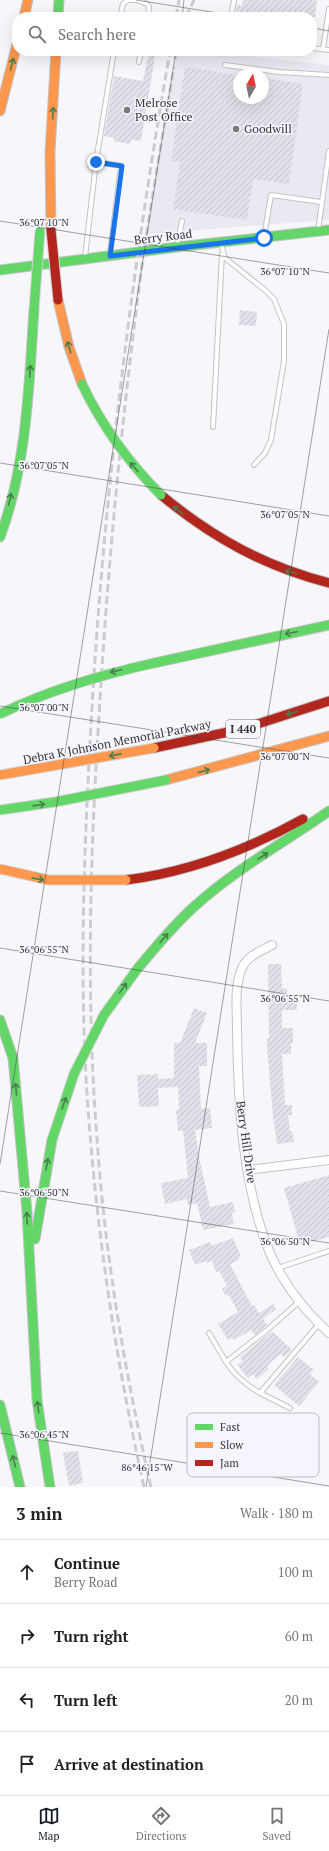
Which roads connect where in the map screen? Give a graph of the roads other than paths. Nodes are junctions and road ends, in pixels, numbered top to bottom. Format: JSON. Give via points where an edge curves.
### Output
{"nodes":[{"id":1,"x":28,"y":0,"type":"edge"},
{"id":2,"x":59,"y":0,"type":"edge"},
{"id":3,"x":136,"y":0,"type":"edge"},
{"id":4,"x":234,"y":0,"type":"edge"},
{"id":5,"x":329,"y":8,"type":"edge"},
{"id":6,"x":25,"y":12,"type":"edge"},
{"id":7,"x":58,"y":12,"type":"edge"},
{"id":8,"x":121,"y":12,"type":"edge"},
{"id":9,"x":149,"y":12,"type":"edge"},
{"id":10,"x":232,"y":12,"type":"edge"},
{"id":11,"x":317,"y":48,"type":"edge"},
{"id":12,"x":323,"y":49,"type":"junction"},
{"id":13,"x":329,"y":50,"type":"edge"},
{"id":14,"x":14,"y":56,"type":"edge"},
{"id":15,"x":56,"y":56,"type":"edge"},
{"id":16,"x":113,"y":56,"type":"edge"},
{"id":17,"x":140,"y":56,"type":"edge"},
{"id":18,"x":139,"y":62,"type":"dead end"},
{"id":19,"x":225,"y":65,"type":"dead end"},
{"id":20,"x":329,"y":75,"type":"edge"},
{"id":21,"x":0,"y":111,"type":"edge"},
{"id":22,"x":329,"y":151,"type":"edge"},
{"id":23,"x":50,"y":152,"type":"junction"},
{"id":24,"x":96,"y":162,"type":"junction"},
{"id":25,"x":321,"y":202,"type":"junction"},
{"id":26,"x":182,"y":221,"type":"dead end"},
{"id":27,"x":329,"y":230,"type":"edge"},
{"id":28,"x":318,"y":231,"type":"junction"},
{"id":29,"x":264,"y":238,"type":"junction"},
{"id":30,"x":177,"y":247,"type":"junction"},
{"id":31,"x":221,"y":247,"type":"junction"},
{"id":32,"x":110,"y":256,"type":"junction"},
{"id":33,"x":85,"y":259,"type":"junction"},
{"id":34,"x":0,"y":270,"type":"edge"},
{"id":35,"x":213,"y":427,"type":"dead end"},
{"id":36,"x":254,"y":464,"type":"dead end"},
{"id":37,"x":0,"y":537,"type":"edge"},
{"id":38,"x":329,"y":583,"type":"edge"},
{"id":39,"x":329,"y":625,"type":"edge"},
{"id":40,"x":329,"y":701,"type":"edge"},
{"id":41,"x":0,"y":714,"type":"edge"},
{"id":42,"x":329,"y":736,"type":"edge"},
{"id":43,"x":0,"y":775,"type":"edge"},
{"id":44,"x":329,"y":809,"type":"edge"},
{"id":45,"x":0,"y":810,"type":"edge"},
{"id":46,"x":0,"y":869,"type":"edge"},
{"id":47,"x":272,"y":944,"type":"dead end"},
{"id":48,"x":0,"y":1020,"type":"edge"},
{"id":49,"x":329,"y":1160,"type":"edge"},
{"id":50,"x":248,"y":1170,"type":"junction"},
{"id":51,"x":329,"y":1251,"type":"edge"},
{"id":52,"x":278,"y":1268,"type":"junction"},
{"id":53,"x":29,"y":1271,"type":"junction"},
{"id":54,"x":300,"y":1301,"type":"junction"},
{"id":55,"x":319,"y":1324,"type":"junction"},
{"id":56,"x":209,"y":1333,"type":"dead end"},
{"id":57,"x":329,"y":1333,"type":"edge"},
{"id":58,"x":226,"y":1362,"type":"junction"},
{"id":59,"x":260,"y":1393,"type":"junction"},
{"id":60,"x":0,"y":1405,"type":"edge"},
{"id":61,"x":290,"y":1408,"type":"dead end"},
{"id":62,"x":20,"y":1487,"type":"edge"},
{"id":63,"x":50,"y":1487,"type":"edge"}],
"edges":[{"from":1,"to":6,"type":"main road"},
{"from":2,"to":7,"type":"main road"},
{"from":3,"to":8,"type":"lane","via":[[128,0],[123,4]]},
{"from":3,"to":9,"type":"lane","via":[[147,4]]},
{"from":4,"to":10,"type":"lane"},
{"from":5,"to":12,"type":"lane"},
{"from":11,"to":12,"type":"lane"},
{"from":12,"to":13,"type":"lane"},
{"from":21,"to":14,"type":"main road","one_way":true},
{"from":23,"to":15,"type":"main road","one_way":true},
{"from":16,"to":24,"type":"lane"},
{"from":17,"to":18,"type":"lane"},
{"from":19,"to":20,"type":"lane"},
{"from":22,"to":25,"type":"lane"},
{"from":37,"to":23,"type":"main road","one_way":true,"bridge":true,"via":[[19,461],[28,401],[40,231]]},
{"from":38,"to":23,"type":"main road","one_way":true,"bridge":true,"via":[[283,570],[241,551],[203,529],[160,495],[138,472],[100,419],[82,384],[69,347],[58,300],[50,230]]},
{"from":24,"to":32,"type":"lane","via":[[122,166]]},
{"from":24,"to":33,"type":"lane"},
{"from":25,"to":28,"type":"lane"},
{"from":25,"to":29,"type":"lane","via":[[270,195]]},
{"from":26,"to":30,"type":"lane"},
{"from":27,"to":28,"type":"main road","name":"Berry Road"},
{"from":28,"to":29,"type":"main road","name":"Berry Road"},
{"from":29,"to":31,"type":"main road","name":"Berry Road"},
{"from":30,"to":31,"type":"main road","name":"Berry Road"},
{"from":30,"to":32,"type":"main road","name":"Berry Road"},
{"from":31,"to":35,"type":"lane"},
{"from":31,"to":36,"type":"lane","via":[[225,258],[231,264],[274,299],[284,324],[284,361],[271,440],[265,453]]},
{"from":32,"to":33,"type":"main road","name":"Berry Road"},
{"from":33,"to":34,"type":"main road","name":"Berry Road"},
{"from":39,"to":41,"type":"main road","one_way":true,"bridge":true,"via":[[80,681]]},
{"from":40,"to":43,"type":"main road","name":"Debra K Johnson Memorial Parkway","number":"I 440","one_way":true,"bridge":true,"via":[[242,729],[154,748]]},
{"from":45,"to":42,"type":"main road","number":"I 440","one_way":true,"bridge":true,"via":[[166,780]]},
{"from":46,"to":44,"type":"main road","one_way":true,"bridge":true,"via":[[49,880],[126,880],[168,875],[232,855],[304,818]]},
{"from":53,"to":44,"type":"main road","one_way":true,"bridge":true,"via":[[52,1140],[78,1067],[104,1015],[138,968],[180,919],[245,867],[300,833]]},
{"from":47,"to":50,"type":"street","name":"Berry Hill Drive","via":[[248,960],[238,980],[240,1100]]},
{"from":53,"to":48,"type":"main road","one_way":true,"via":[[27,1212],[13,1058]]},
{"from":49,"to":50,"type":"street"},
{"from":50,"to":52,"type":"street","name":"Berry Hill Drive","via":[[261,1227]]},
{"from":51,"to":52,"type":"lane"},
{"from":52,"to":54,"type":"street","name":"Berry Hill Drive"},
{"from":63,"to":53,"type":"main road","one_way":true,"via":[[37,1400]]},
{"from":54,"to":55,"type":"street","name":"Berry Hill Drive"},
{"from":54,"to":58,"type":"lane"},
{"from":55,"to":57,"type":"street","name":"Berry Hill Drive"},
{"from":55,"to":59,"type":"lane"},
{"from":56,"to":58,"type":"lane"},
{"from":58,"to":59,"type":"lane","via":[[240,1379]]},
{"from":59,"to":61,"type":"lane"},
{"from":62,"to":60,"type":"main road","one_way":true}]}
